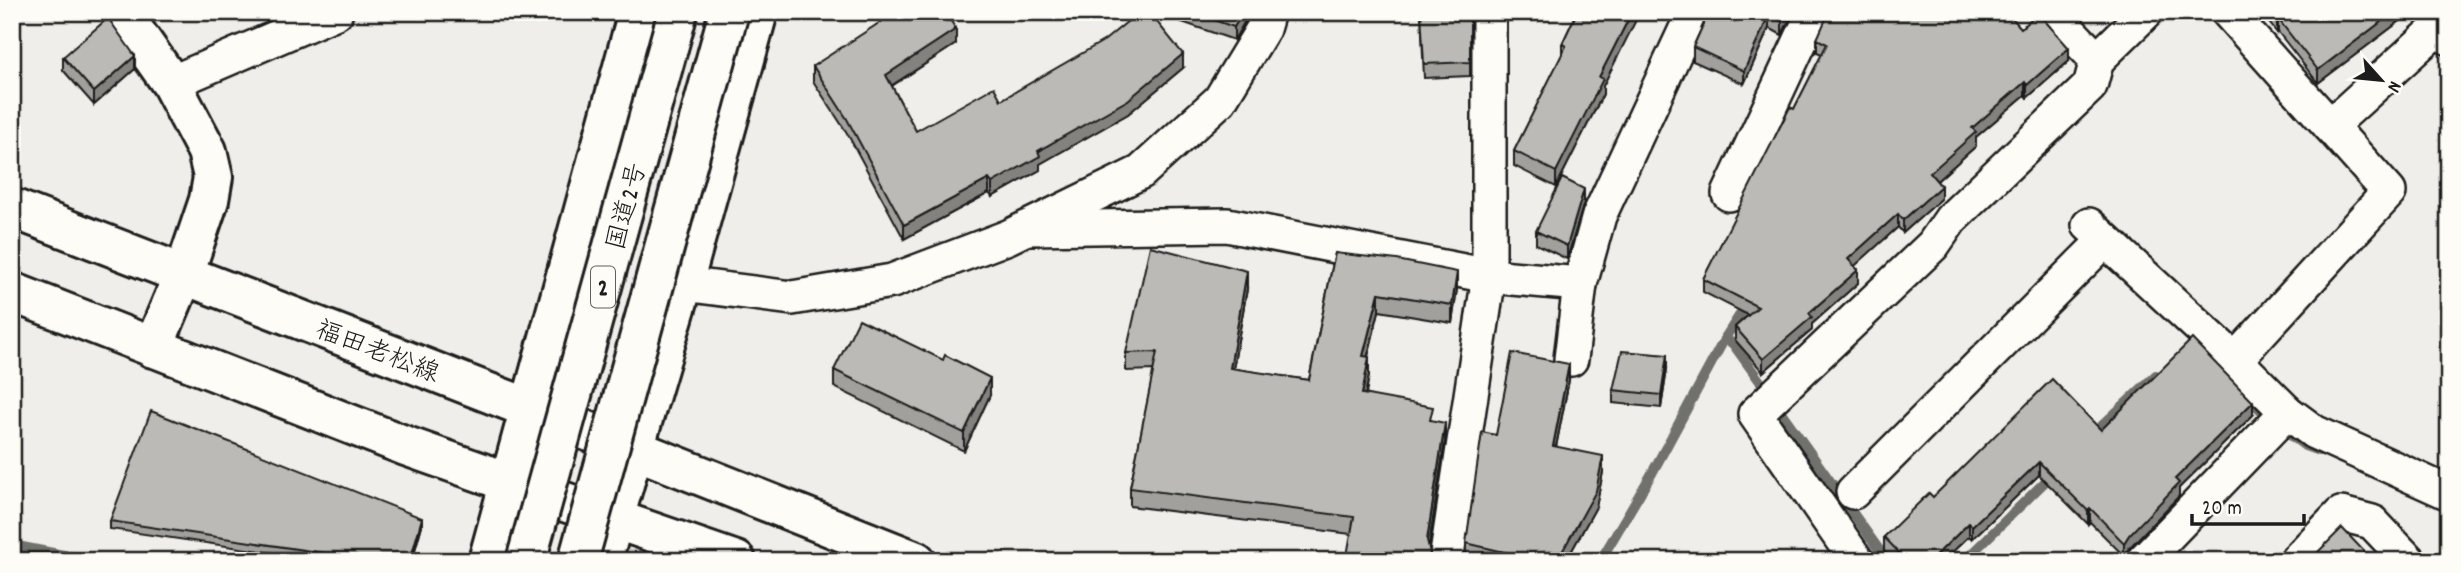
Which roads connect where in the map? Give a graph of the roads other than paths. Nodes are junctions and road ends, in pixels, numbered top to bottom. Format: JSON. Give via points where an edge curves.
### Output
{"nodes":[{"id":1,"x":121,"y":12,"type":"edge"},
{"id":2,"x":337,"y":12,"type":"edge"},
{"id":3,"x":638,"y":12,"type":"edge"},
{"id":4,"x":678,"y":12,"type":"edge"},
{"id":5,"x":729,"y":12,"type":"edge"},
{"id":6,"x":758,"y":12,"type":"edge"},
{"id":7,"x":1268,"y":12,"type":"edge"},
{"id":8,"x":1489,"y":12,"type":"edge"},
{"id":9,"x":1694,"y":12,"type":"edge"},
{"id":10,"x":1814,"y":12,"type":"edge"},
{"id":11,"x":2051,"y":12,"type":"edge"},
{"id":12,"x":2146,"y":12,"type":"edge"},
{"id":13,"x":2228,"y":12,"type":"edge"},
{"id":14,"x":2446,"y":28,"type":"edge"},
{"id":15,"x":2097,"y":60,"type":"junction"},
{"id":16,"x":171,"y":83,"type":"junction"},
{"id":17,"x":2330,"y":126,"type":"junction"},
{"id":18,"x":1729,"y":194,"type":"dead end"},
{"id":19,"x":12,"y":208,"type":"edge"},
{"id":20,"x":1028,"y":228,"type":"junction"},
{"id":21,"x":184,"y":274,"type":"junction"},
{"id":22,"x":1489,"y":276,"type":"junction"},
{"id":23,"x":683,"y":284,"type":"junction"},
{"id":24,"x":1580,"y":284,"type":"junction"},
{"id":25,"x":12,"y":292,"type":"edge"},
{"id":26,"x":153,"y":348,"type":"junction"},
{"id":27,"x":1571,"y":359,"type":"dead end"},
{"id":28,"x":2235,"y":360,"type":"junction"},
{"id":29,"x":530,"y":409,"type":"junction"},
{"id":30,"x":2287,"y":412,"type":"junction"},
{"id":31,"x":634,"y":449,"type":"junction"},
{"id":32,"x":511,"y":483,"type":"junction"},
{"id":33,"x":1853,"y":492,"type":"dead end"},
{"id":34,"x":2449,"y":493,"type":"edge"},
{"id":35,"x":614,"y":518,"type":"junction"},
{"id":36,"x":488,"y":561,"type":"edge"},
{"id":37,"x":526,"y":561,"type":"edge"},
{"id":38,"x":536,"y":561,"type":"edge"},
{"id":39,"x":578,"y":561,"type":"edge"},
{"id":40,"x":602,"y":561,"type":"edge"},
{"id":41,"x":736,"y":561,"type":"edge"},
{"id":42,"x":916,"y":561,"type":"edge"},
{"id":43,"x":1446,"y":561,"type":"edge"},
{"id":44,"x":1857,"y":561,"type":"edge"},
{"id":45,"x":2143,"y":561,"type":"edge"},
{"id":46,"x":2295,"y":561,"type":"edge"},
{"id":47,"x":2409,"y":561,"type":"edge"}],
"edges":[{"from":1,"to":16,"type":"main road"},
{"from":2,"to":16,"type":"street"},
{"from":3,"to":29,"type":"main road"},
{"from":4,"to":37,"type":"main road","name":"国道2号","number":"2","bridge":true},
{"from":5,"to":39,"type":"main road","name":"国道2号","number":"2","bridge":true},
{"from":6,"to":23,"type":"main road"},
{"from":7,"to":20,"type":"street","via":[[1263,29],[1220,100],[1141,172]]},
{"from":8,"to":22,"type":"street"},
{"from":9,"to":24,"type":"street","via":[[1599,216]]},
{"from":10,"to":18,"type":"street"},
{"from":11,"to":15,"type":"street"},
{"from":12,"to":15,"type":"street"},
{"from":13,"to":17,"type":"street"},
{"from":14,"to":17,"type":"street"},
{"from":15,"to":44,"type":"street","via":[[2090,86],[1951,219],[1933,245],[1755,414]]},
{"from":16,"to":21,"type":"main road","via":[[207,151],[213,177]]},
{"from":17,"to":28,"type":"street","via":[[2389,192]]},
{"from":19,"to":21,"type":"main road","name":"福田老松線"},
{"from":20,"to":22,"type":"street","via":[[1227,225]]},
{"from":20,"to":23,"type":"street","via":[[891,281],[792,298]]},
{"from":21,"to":26,"type":"main road"},
{"from":21,"to":29,"type":"main road","name":"福田老松線"},
{"from":22,"to":24,"type":"street"},
{"from":22,"to":43,"type":"street"},
{"from":23,"to":31,"type":"main road"},
{"from":24,"to":27,"type":"street"},
{"from":25,"to":26,"type":"main road"},
{"from":26,"to":32,"type":"main road"},
{"from":28,"to":30,"type":"street"},
{"from":28,"to":33,"type":"street","via":[[2097,232]]},
{"from":29,"to":31,"type":"main road","name":"福田老松線"},
{"from":29,"to":32,"type":"main road"},
{"from":30,"to":34,"type":"street","via":[[2314,432]]},
{"from":30,"to":45,"type":"street"},
{"from":31,"to":35,"type":"main road"},
{"from":31,"to":42,"type":"main road","name":"福田老松線"},
{"from":32,"to":35,"type":"main road"},
{"from":32,"to":36,"type":"main road"},
{"from":32,"to":38,"type":"main road"},
{"from":35,"to":40,"type":"main road"},
{"from":35,"to":41,"type":"main road"},
{"from":46,"to":47,"type":"street","via":[[2341,514],[2372,522]]}]}
